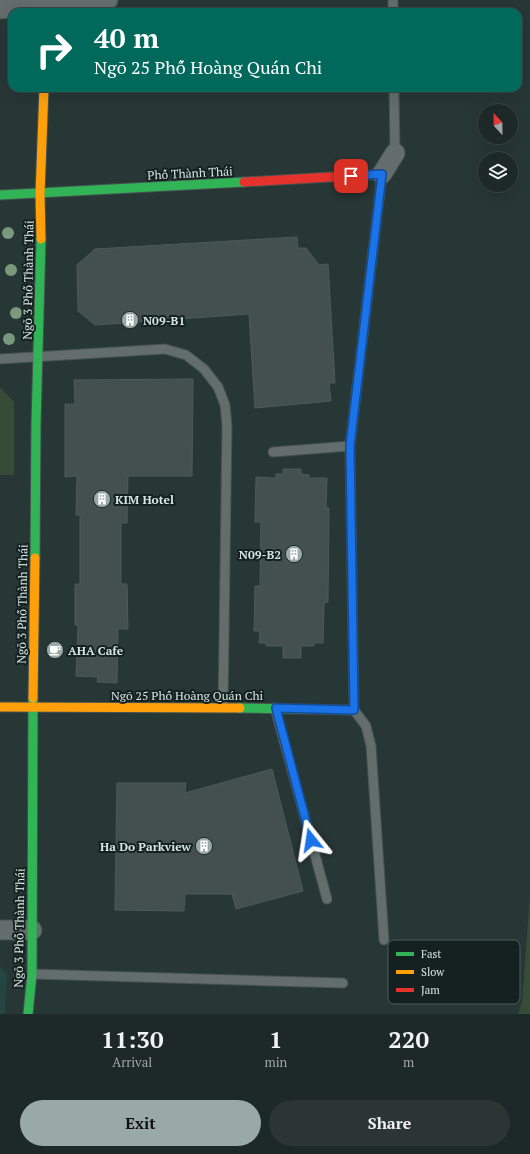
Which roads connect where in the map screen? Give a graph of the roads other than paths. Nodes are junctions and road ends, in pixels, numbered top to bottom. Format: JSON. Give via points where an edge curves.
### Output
{"nodes":[{"id":1,"x":108,"y":0,"type":"edge"},
{"id":2,"x":45,"y":6,"type":"edge"},
{"id":3,"x":15,"y":8,"type":"edge"},
{"id":4,"x":44,"y":92,"type":"edge"},
{"id":5,"x":394,"y":92,"type":"edge"},
{"id":6,"x":395,"y":153,"type":"joint"},
{"id":7,"x":382,"y":174,"type":"junction"},
{"id":8,"x":40,"y":194,"type":"junction"},
{"id":9,"x":0,"y":195,"type":"edge"},
{"id":10,"x":39,"y":357,"type":"junction"},
{"id":11,"x":0,"y":359,"type":"edge"},
{"id":12,"x":350,"y":446,"type":"junction"},
{"id":13,"x":273,"y":452,"type":"dead end"},
{"id":14,"x":0,"y":707,"type":"edge"},
{"id":15,"x":223,"y":707,"type":"junction"},
{"id":16,"x":33,"y":708,"type":"junction"},
{"id":17,"x":276,"y":708,"type":"junction"},
{"id":18,"x":354,"y":710,"type":"junction"},
{"id":19,"x":327,"y":899,"type":"dead end"},
{"id":20,"x":0,"y":930,"type":"edge"},
{"id":21,"x":32,"y":930,"type":"junction"},
{"id":22,"x":384,"y":940,"type":"dead end"},
{"id":23,"x":32,"y":974,"type":"junction"},
{"id":24,"x":343,"y":983,"type":"dead end"},
{"id":25,"x":28,"y":1014,"type":"edge"}],
"edges":[{"from":1,"to":2,"type":"street"},
{"from":2,"to":3,"type":"street"},
{"from":4,"to":8,"type":"street","name":"Ngõ 3 Phố Thành Thái"},
{"from":5,"to":6,"type":"lane"},
{"from":6,"to":7,"type":"street"},
{"from":7,"to":8,"type":"street","name":"Phố Thành Thái"},
{"from":7,"to":12,"type":"lane"},
{"from":8,"to":9,"type":"street","name":"Phố Thành Thái"},
{"from":8,"to":10,"type":"street","name":"Ngõ 3 Phố Thành Thái"},
{"from":10,"to":11,"type":"lane"},
{"from":10,"to":15,"type":"lane","via":[[165,349],[186,355],[204,369],[218,387],[227,425]]},
{"from":10,"to":16,"type":"street","name":"Ngõ 3 Phố Thành Thái"},
{"from":12,"to":13,"type":"lane"},
{"from":12,"to":18,"type":"lane"},
{"from":14,"to":16,"type":"street","name":"Ngõ 25 Phố Hoàng Quán Chi"},
{"from":15,"to":16,"type":"street","name":"Ngõ 25 Phố Hoàng Quán Chi"},
{"from":15,"to":17,"type":"street","name":"Ngõ 25 Phố Hoàng Quán Chi"},
{"from":16,"to":21,"type":"street","name":"Ngõ 3 Phố Thành Thái"},
{"from":17,"to":18,"type":"street","name":"Ngõ 25 Phố Hoàng Quán Chi"},
{"from":17,"to":19,"type":"lane"},
{"from":18,"to":22,"type":"lane","via":[[366,726],[371,746]]},
{"from":20,"to":21,"type":"street"},
{"from":21,"to":23,"type":"street","name":"Ngõ 3 Phố Thành Thái"},
{"from":23,"to":24,"type":"lane"},
{"from":23,"to":25,"type":"street","name":"Ngõ 3 Phố Thành Thái"}]}
